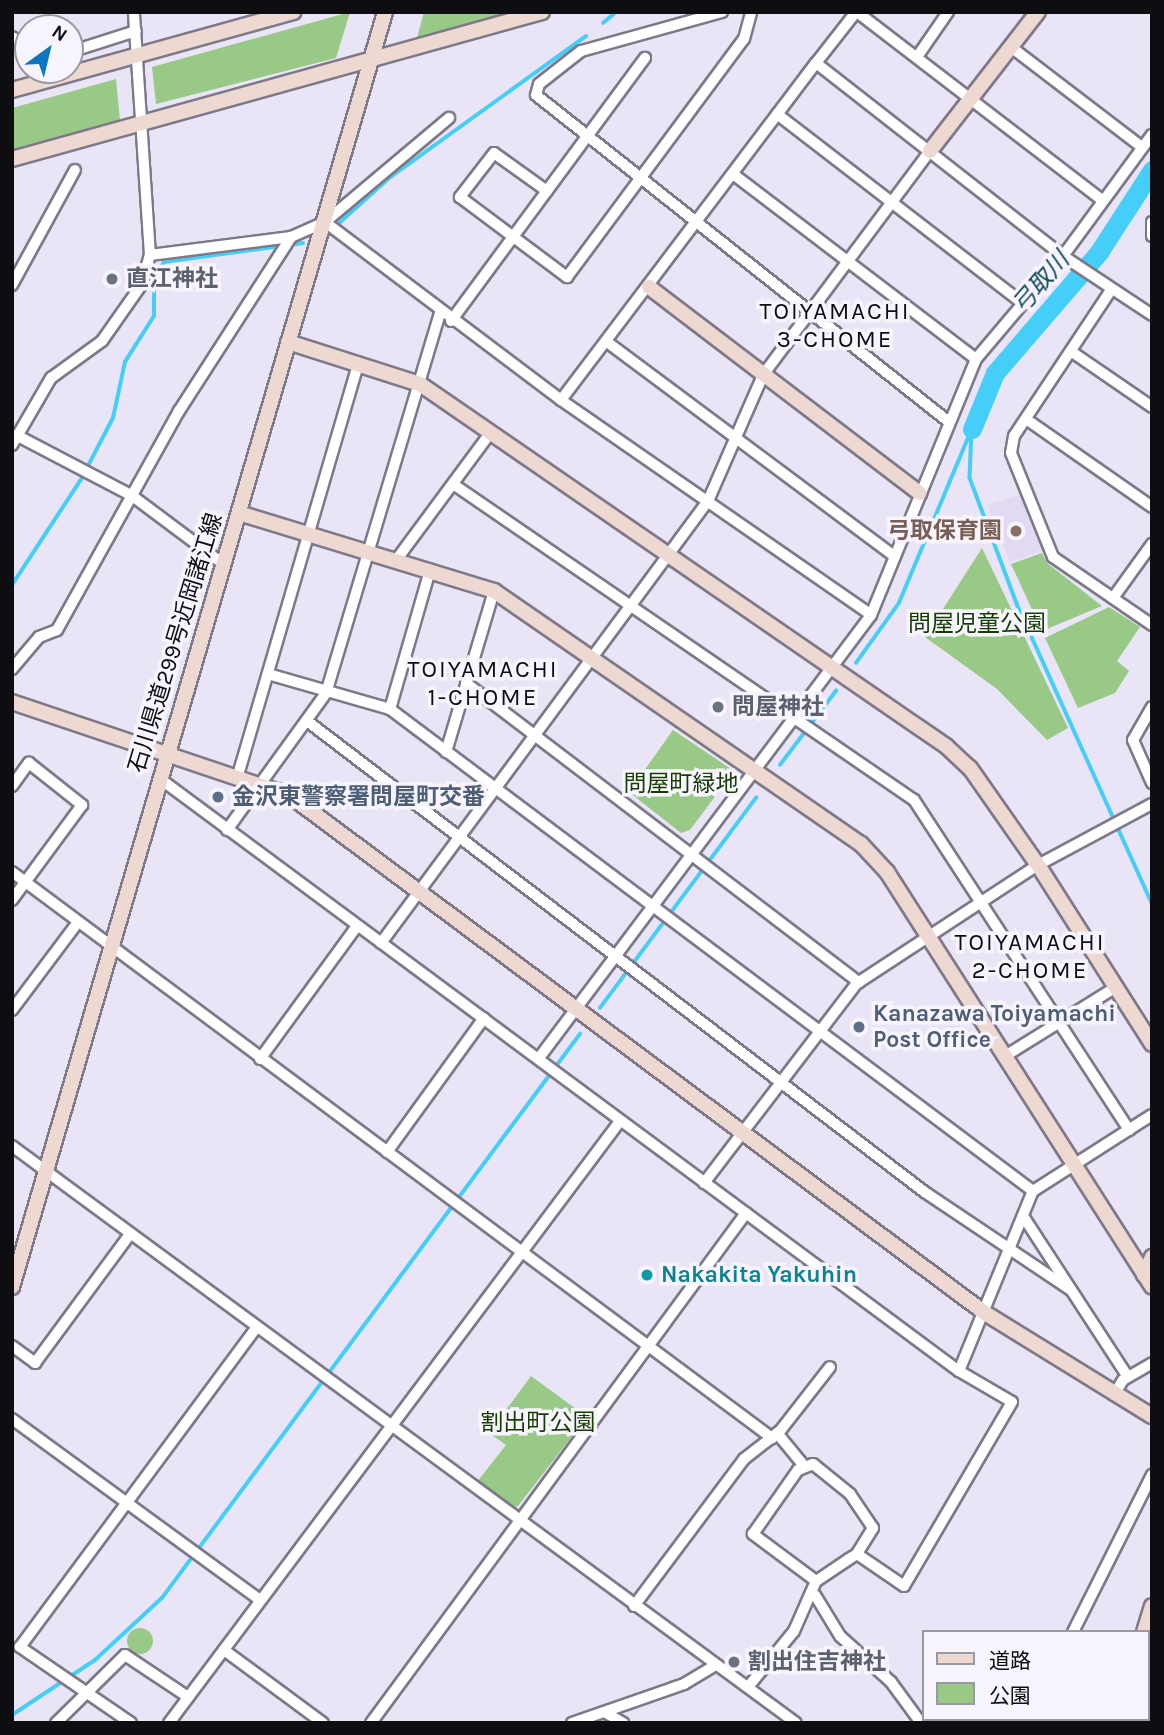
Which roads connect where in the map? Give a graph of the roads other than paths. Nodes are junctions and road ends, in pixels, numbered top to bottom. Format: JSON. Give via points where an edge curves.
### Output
{"nodes":[{"id":1,"x":134,"y":12,"type":"edge"},
{"id":2,"x":292,"y":12,"type":"edge"},
{"id":3,"x":385,"y":12,"type":"edge"},
{"id":4,"x":542,"y":12,"type":"edge"},
{"id":5,"x":722,"y":12,"type":"edge"},
{"id":6,"x":751,"y":12,"type":"edge"},
{"id":7,"x":857,"y":12,"type":"edge"},
{"id":8,"x":948,"y":12,"type":"edge"},
{"id":9,"x":1038,"y":12,"type":"edge"},
{"id":10,"x":136,"y":31,"type":"junction"},
{"id":11,"x":1011,"y":47,"type":"junction"},
{"id":12,"x":84,"y":48,"type":"edge"},
{"id":13,"x":137,"y":55,"type":"junction"},
{"id":14,"x":917,"y":57,"type":"junction"},
{"id":15,"x":645,"y":58,"type":"dead end"},
{"id":16,"x":370,"y":60,"type":"junction"},
{"id":17,"x":816,"y":63,"type":"junction"},
{"id":18,"x":12,"y":90,"type":"edge"},
{"id":19,"x":971,"y":98,"type":"junction"},
{"id":20,"x":777,"y":114,"type":"junction"},
{"id":21,"x":449,"y":118,"type":"dead end"},
{"id":22,"x":141,"y":122,"type":"junction"},
{"id":23,"x":588,"y":135,"type":"junction"},
{"id":24,"x":1152,"y":135,"type":"edge"},
{"id":25,"x":1142,"y":147,"type":"junction"},
{"id":26,"x":930,"y":151,"type":"junction"},
{"id":27,"x":12,"y":159,"type":"edge"},
{"id":28,"x":75,"y":170,"type":"dead end"},
{"id":29,"x":733,"y":174,"type":"junction"},
{"id":30,"x":639,"y":179,"type":"junction"},
{"id":31,"x":547,"y":191,"type":"junction"},
{"id":32,"x":1103,"y":201,"type":"junction"},
{"id":33,"x":891,"y":205,"type":"junction"},
{"id":34,"x":324,"y":222,"type":"junction"},
{"id":35,"x":1152,"y":222,"type":"edge"},
{"id":36,"x":694,"y":226,"type":"junction"},
{"id":37,"x":1152,"y":236,"type":"edge"},
{"id":38,"x":513,"y":237,"type":"junction"},
{"id":39,"x":289,"y":239,"type":"junction"},
{"id":40,"x":150,"y":255,"type":"junction"},
{"id":41,"x":1067,"y":259,"type":"junction"},
{"id":42,"x":847,"y":264,"type":"junction"},
{"id":43,"x":12,"y":285,"type":"edge"},
{"id":44,"x":649,"y":287,"type":"junction"},
{"id":45,"x":1107,"y":287,"type":"junction"},
{"id":46,"x":1022,"y":303,"type":"junction"},
{"id":47,"x":440,"y":313,"type":"junction"},
{"id":48,"x":1152,"y":315,"type":"edge"},
{"id":49,"x":808,"y":316,"type":"junction"},
{"id":50,"x":451,"y":321,"type":"junction"},
{"id":51,"x":288,"y":342,"type":"junction"},
{"id":52,"x":607,"y":342,"type":"junction"},
{"id":53,"x":1072,"y":352,"type":"junction"},
{"id":54,"x":976,"y":359,"type":"junction"},
{"id":55,"x":358,"y":364,"type":"junction"},
{"id":56,"x":763,"y":375,"type":"junction"},
{"id":57,"x":420,"y":384,"type":"junction"},
{"id":58,"x":561,"y":400,"type":"junction"},
{"id":59,"x":1152,"y":407,"type":"edge"},
{"id":60,"x":1026,"y":419,"type":"junction"},
{"id":61,"x":948,"y":422,"type":"junction"},
{"id":62,"x":491,"y":432,"type":"junction"},
{"id":63,"x":14,"y":440,"type":"edge"},
{"id":64,"x":736,"y":440,"type":"junction"},
{"id":65,"x":453,"y":484,"type":"junction"},
{"id":66,"x":919,"y":492,"type":"junction"},
{"id":67,"x":131,"y":495,"type":"junction"},
{"id":68,"x":708,"y":501,"type":"junction"},
{"id":69,"x":1152,"y":507,"type":"edge"},
{"id":70,"x":239,"y":513,"type":"junction"},
{"id":71,"x":309,"y":533,"type":"junction"},
{"id":72,"x":1152,"y":544,"type":"edge"},
{"id":73,"x":371,"y":551,"type":"junction"},
{"id":74,"x":671,"y":554,"type":"junction"},
{"id":75,"x":895,"y":557,"type":"junction"},
{"id":76,"x":397,"y":559,"type":"junction"},
{"id":77,"x":222,"y":562,"type":"junction"},
{"id":78,"x":430,"y":570,"type":"junction"},
{"id":79,"x":494,"y":591,"type":"junction"},
{"id":80,"x":1114,"y":598,"type":"junction"},
{"id":81,"x":633,"y":607,"type":"junction"},
{"id":82,"x":871,"y":615,"type":"junction"},
{"id":83,"x":1152,"y":625,"type":"edge"},
{"id":84,"x":594,"y":663,"type":"junction"},
{"id":85,"x":831,"y":665,"type":"junction"},
{"id":86,"x":12,"y":669,"type":"edge"},
{"id":87,"x":268,"y":674,"type":"junction"},
{"id":88,"x":466,"y":683,"type":"junction"},
{"id":89,"x":327,"y":693,"type":"junction"},
{"id":90,"x":12,"y":702,"type":"edge"},
{"id":91,"x":1152,"y":707,"type":"edge"},
{"id":92,"x":390,"y":709,"type":"junction"},
{"id":93,"x":794,"y":717,"type":"junction"},
{"id":94,"x":307,"y":721,"type":"junction"},
{"id":95,"x":537,"y":735,"type":"junction"},
{"id":96,"x":446,"y":752,"type":"junction"},
{"id":97,"x":168,"y":753,"type":"junction"},
{"id":98,"x":755,"y":771,"type":"junction"},
{"id":99,"x":238,"y":775,"type":"junction"},
{"id":100,"x":159,"y":778,"type":"junction"},
{"id":101,"x":262,"y":783,"type":"junction"},
{"id":102,"x":1152,"y":783,"type":"edge"},
{"id":103,"x":12,"y":786,"type":"edge"},
{"id":104,"x":495,"y":790,"type":"junction"},
{"id":105,"x":1152,"y":804,"type":"edge"},
{"id":106,"x":227,"y":830,"type":"junction"},
{"id":107,"x":460,"y":837,"type":"junction"},
{"id":108,"x":699,"y":854,"type":"junction"},
{"id":109,"x":1038,"y":865,"type":"junction"},
{"id":110,"x":12,"y":872,"type":"edge"},
{"id":111,"x":26,"y":882,"type":"junction"},
{"id":112,"x":419,"y":893,"type":"junction"},
{"id":113,"x":12,"y":900,"type":"edge"},
{"id":114,"x":984,"y":903,"type":"junction"},
{"id":115,"x":652,"y":908,"type":"junction"},
{"id":116,"x":78,"y":922,"type":"junction"},
{"id":117,"x":357,"y":926,"type":"junction"},
{"id":118,"x":928,"y":936,"type":"junction"},
{"id":119,"x":381,"y":943,"type":"junction"},
{"id":120,"x":109,"y":946,"type":"junction"},
{"id":121,"x":618,"y":963,"type":"junction"},
{"id":122,"x":859,"y":982,"type":"junction"},
{"id":123,"x":1116,"y":987,"type":"junction"},
{"id":124,"x":577,"y":1008,"type":"junction"},
{"id":125,"x":12,"y":1010,"type":"edge"},
{"id":126,"x":484,"y":1018,"type":"junction"},
{"id":127,"x":1060,"y":1022,"type":"junction"},
{"id":128,"x":819,"y":1031,"type":"junction"},
{"id":129,"x":1152,"y":1044,"type":"edge"},
{"id":130,"x":1005,"y":1056,"type":"junction"},
{"id":131,"x":538,"y":1058,"type":"junction"},
{"id":132,"x":260,"y":1059,"type":"junction"},
{"id":133,"x":779,"y":1083,"type":"junction"},
{"id":134,"x":1152,"y":1115,"type":"edge"},
{"id":135,"x":620,"y":1121,"type":"junction"},
{"id":136,"x":1129,"y":1130,"type":"junction"},
{"id":137,"x":743,"y":1134,"type":"junction"},
{"id":138,"x":12,"y":1146,"type":"edge"},
{"id":139,"x":387,"y":1152,"type":"junction"},
{"id":140,"x":1075,"y":1164,"type":"junction"},
{"id":141,"x":44,"y":1170,"type":"junction"},
{"id":142,"x":704,"y":1183,"type":"junction"},
{"id":143,"x":1033,"y":1191,"type":"junction"},
{"id":144,"x":746,"y":1213,"type":"junction"},
{"id":145,"x":1023,"y":1216,"type":"junction"},
{"id":146,"x":130,"y":1234,"type":"junction"},
{"id":147,"x":521,"y":1251,"type":"junction"},
{"id":148,"x":1007,"y":1253,"type":"junction"},
{"id":149,"x":1152,"y":1257,"type":"edge"},
{"id":150,"x":1148,"y":1281,"type":"edge"},
{"id":151,"x":12,"y":1287,"type":"edge"},
{"id":152,"x":1071,"y":1290,"type":"junction"},
{"id":153,"x":985,"y":1313,"type":"junction"},
{"id":154,"x":256,"y":1328,"type":"junction"},
{"id":155,"x":649,"y":1344,"type":"junction"},
{"id":156,"x":12,"y":1346,"type":"edge"},
{"id":157,"x":1152,"y":1363,"type":"edge"},
{"id":158,"x":830,"y":1367,"type":"dead end"},
{"id":159,"x":959,"y":1371,"type":"junction"},
{"id":160,"x":1128,"y":1377,"type":"junction"},
{"id":161,"x":1114,"y":1395,"type":"junction"},
{"id":162,"x":1152,"y":1416,"type":"edge"},
{"id":163,"x":12,"y":1419,"type":"edge"},
{"id":164,"x":390,"y":1426,"type":"junction"},
{"id":165,"x":774,"y":1436,"type":"junction"},
{"id":166,"x":805,"y":1467,"type":"junction"},
{"id":167,"x":1152,"y":1475,"type":"edge"},
{"id":168,"x":126,"y":1502,"type":"junction"},
{"id":169,"x":523,"y":1523,"type":"junction"},
{"id":170,"x":857,"y":1554,"type":"junction"},
{"id":171,"x":816,"y":1581,"type":"junction"},
{"id":172,"x":815,"y":1595,"type":"junction"},
{"id":173,"x":260,"y":1600,"type":"junction"},
{"id":174,"x":634,"y":1605,"type":"junction"},
{"id":175,"x":1152,"y":1605,"type":"edge"},
{"id":176,"x":1074,"y":1630,"type":"edge"},
{"id":177,"x":1145,"y":1630,"type":"edge"},
{"id":178,"x":224,"y":1650,"type":"junction"},
{"id":179,"x":714,"y":1666,"type":"junction"},
{"id":180,"x":748,"y":1687,"type":"junction"},
{"id":181,"x":87,"y":1691,"type":"junction"},
{"id":182,"x":188,"y":1697,"type":"junction"},
{"id":183,"x":606,"y":1713,"type":"junction"},
{"id":184,"x":56,"y":1723,"type":"edge"},
{"id":185,"x":131,"y":1723,"type":"edge"},
{"id":186,"x":169,"y":1723,"type":"edge"},
{"id":187,"x":323,"y":1723,"type":"edge"},
{"id":188,"x":371,"y":1723,"type":"edge"},
{"id":189,"x":572,"y":1723,"type":"edge"},
{"id":190,"x":623,"y":1723,"type":"edge"},
{"id":191,"x":796,"y":1723,"type":"edge"},
{"id":192,"x":921,"y":1723,"type":"edge"}],
"edges":[{"from":1,"to":10,"type":"street"},
{"from":2,"to":13,"type":"street"},
{"from":3,"to":16,"type":"street","name":"石川県道299号近岡諸江線"},
{"from":4,"to":16,"type":"street"},
{"from":5,"to":23,"type":"street","via":[[581,51],[539,84],[536,94]]},
{"from":6,"to":30,"type":"street","via":[[744,39]]},
{"from":7,"to":14,"type":"street"},
{"from":7,"to":17,"type":"street"},
{"from":8,"to":14,"type":"street"},
{"from":9,"to":11,"type":"street"},
{"from":10,"to":12,"type":"street"},
{"from":10,"to":13,"type":"street"},
{"from":11,"to":19,"type":"street"},
{"from":11,"to":25,"type":"street"},
{"from":13,"to":18,"type":"street"},
{"from":13,"to":22,"type":"street"},
{"from":14,"to":19,"type":"street"},
{"from":15,"to":23,"type":"street"},
{"from":16,"to":22,"type":"street"},
{"from":16,"to":34,"type":"street","name":"石川県道299号近岡諸江線"},
{"from":17,"to":20,"type":"street"},
{"from":17,"to":26,"type":"street"},
{"from":19,"to":26,"type":"street"},
{"from":19,"to":32,"type":"street"},
{"from":20,"to":29,"type":"street"},
{"from":20,"to":33,"type":"street"},
{"from":21,"to":34,"type":"street"},
{"from":22,"to":27,"type":"street"},
{"from":22,"to":40,"type":"street"},
{"from":23,"to":30,"type":"street"},
{"from":23,"to":31,"type":"street"},
{"from":24,"to":25,"type":"street"},
{"from":25,"to":32,"type":"street"},
{"from":26,"to":33,"type":"street"},
{"from":26,"to":41,"type":"street"},
{"from":28,"to":43,"type":"street"},
{"from":29,"to":36,"type":"street"},
{"from":29,"to":42,"type":"street"},
{"from":30,"to":36,"type":"street"},
{"from":30,"to":38,"type":"street","via":[[567,276]]},
{"from":31,"to":38,"type":"street"},
{"from":31,"to":38,"type":"street","via":[[494,153],[460,197]]},
{"from":32,"to":41,"type":"street"},
{"from":33,"to":42,"type":"street"},
{"from":33,"to":46,"type":"street"},
{"from":34,"to":39,"type":"street"},
{"from":34,"to":47,"type":"street"},
{"from":34,"to":51,"type":"street","name":"石川県道299号近岡諸江線"},
{"from":35,"to":37,"type":"street"},
{"from":36,"to":44,"type":"street"},
{"from":36,"to":49,"type":"street"},
{"from":38,"to":50,"type":"street"},
{"from":39,"to":40,"type":"street"},
{"from":39,"to":67,"type":"street"},
{"from":40,"to":63,"type":"street","via":[[142,284],[102,341],[51,378]]},
{"from":41,"to":45,"type":"street"},
{"from":41,"to":46,"type":"street"},
{"from":42,"to":49,"type":"street"},
{"from":42,"to":54,"type":"street"},
{"from":44,"to":52,"type":"street"},
{"from":44,"to":56,"type":"street"},
{"from":45,"to":48,"type":"street"},
{"from":45,"to":53,"type":"street"},
{"from":46,"to":54,"type":"street"},
{"from":47,"to":50,"type":"street"},
{"from":47,"to":57,"type":"street"},
{"from":49,"to":56,"type":"street"},
{"from":49,"to":61,"type":"street"},
{"from":50,"to":58,"type":"street"},
{"from":51,"to":55,"type":"street"},
{"from":51,"to":70,"type":"street","name":"石川県道299号近岡諸江線"},
{"from":52,"to":58,"type":"street"},
{"from":52,"to":64,"type":"street"},
{"from":53,"to":59,"type":"street"},
{"from":53,"to":60,"type":"street"},
{"from":54,"to":61,"type":"street"},
{"from":55,"to":57,"type":"street"},
{"from":55,"to":71,"type":"street"},
{"from":56,"to":64,"type":"street"},
{"from":56,"to":66,"type":"street"},
{"from":57,"to":62,"type":"street"},
{"from":57,"to":73,"type":"street"},
{"from":58,"to":68,"type":"street"},
{"from":60,"to":69,"type":"street"},
{"from":60,"to":80,"type":"street","via":[[1011,453],[1038,527],[1053,556]]},
{"from":61,"to":66,"type":"street"},
{"from":62,"to":65,"type":"street"},
{"from":62,"to":74,"type":"street"},
{"from":63,"to":67,"type":"street"},
{"from":64,"to":68,"type":"street"},
{"from":64,"to":75,"type":"street"},
{"from":65,"to":76,"type":"street"},
{"from":65,"to":81,"type":"street"},
{"from":66,"to":75,"type":"street"},
{"from":67,"to":77,"type":"street"},
{"from":67,"to":86,"type":"street","via":[[57,630],[39,637]]},
{"from":68,"to":74,"type":"street"},
{"from":68,"to":82,"type":"street"},
{"from":70,"to":71,"type":"street"},
{"from":70,"to":77,"type":"street","name":"石川県道299号近岡諸江線"},
{"from":71,"to":73,"type":"street"},
{"from":71,"to":87,"type":"street"},
{"from":72,"to":80,"type":"street"},
{"from":73,"to":76,"type":"street"},
{"from":73,"to":89,"type":"street"},
{"from":74,"to":81,"type":"street"},
{"from":74,"to":85,"type":"street"},
{"from":75,"to":82,"type":"street"},
{"from":76,"to":78,"type":"street"},
{"from":77,"to":97,"type":"street","name":"石川県道299号近岡諸江線"},
{"from":78,"to":79,"type":"street"},
{"from":78,"to":92,"type":"street"},
{"from":79,"to":84,"type":"street"},
{"from":79,"to":88,"type":"street"},
{"from":80,"to":83,"type":"street"},
{"from":81,"to":84,"type":"street"},
{"from":81,"to":93,"type":"street"},
{"from":82,"to":85,"type":"street"},
{"from":84,"to":95,"type":"street"},
{"from":84,"to":98,"type":"street"},
{"from":85,"to":93,"type":"street"},
{"from":85,"to":109,"type":"street","via":[[970,768]]},
{"from":87,"to":89,"type":"street"},
{"from":87,"to":99,"type":"street"},
{"from":88,"to":95,"type":"street"},
{"from":88,"to":96,"type":"street"},
{"from":89,"to":92,"type":"street"},
{"from":89,"to":94,"type":"street"},
{"from":90,"to":97,"type":"street"},
{"from":91,"to":102,"type":"street","via":[[1133,740]]},
{"from":92,"to":96,"type":"street"},
{"from":93,"to":98,"type":"street"},
{"from":93,"to":114,"type":"street","via":[[914,800]]},
{"from":94,"to":101,"type":"street"},
{"from":94,"to":107,"type":"street"},
{"from":95,"to":104,"type":"street"},
{"from":95,"to":108,"type":"street"},
{"from":96,"to":104,"type":"street"},
{"from":97,"to":99,"type":"street"},
{"from":97,"to":100,"type":"street","name":"石川県道299号近岡諸江線"},
{"from":98,"to":108,"type":"street"},
{"from":98,"to":118,"type":"street","via":[[861,844]]},
{"from":99,"to":101,"type":"street"},
{"from":100,"to":106,"type":"street"},
{"from":100,"to":120,"type":"street","name":"石川県道299号近岡諸江線"},
{"from":101,"to":106,"type":"street"},
{"from":101,"to":112,"type":"street","via":[[289,795]]},
{"from":103,"to":111,"type":"street","via":[[29,763],[82,804]]},
{"from":104,"to":107,"type":"street"},
{"from":104,"to":115,"type":"street"},
{"from":105,"to":109,"type":"street"},
{"from":106,"to":117,"type":"street"},
{"from":107,"to":112,"type":"street"},
{"from":107,"to":121,"type":"street"},
{"from":108,"to":115,"type":"street"},
{"from":108,"to":122,"type":"street"},
{"from":109,"to":114,"type":"street"},
{"from":109,"to":123,"type":"street"},
{"from":110,"to":111,"type":"street"},
{"from":111,"to":113,"type":"street"},
{"from":111,"to":116,"type":"street"},
{"from":112,"to":119,"type":"street"},
{"from":112,"to":124,"type":"street"},
{"from":114,"to":118,"type":"street"},
{"from":114,"to":127,"type":"street"},
{"from":115,"to":121,"type":"street"},
{"from":115,"to":128,"type":"street"},
{"from":116,"to":120,"type":"street"},
{"from":116,"to":125,"type":"street"},
{"from":117,"to":119,"type":"street"},
{"from":117,"to":132,"type":"street"},
{"from":118,"to":122,"type":"street"},
{"from":118,"to":130,"type":"street"},
{"from":119,"to":126,"type":"street"},
{"from":120,"to":132,"type":"street"},
{"from":120,"to":141,"type":"street","name":"石川県道299号近岡諸江線"},
{"from":121,"to":124,"type":"street"},
{"from":121,"to":133,"type":"street"},
{"from":122,"to":128,"type":"street"},
{"from":123,"to":127,"type":"street"},
{"from":123,"to":129,"type":"street"},
{"from":124,"to":131,"type":"street"},
{"from":124,"to":137,"type":"street"},
{"from":126,"to":131,"type":"street"},
{"from":126,"to":139,"type":"street"},
{"from":127,"to":130,"type":"street"},
{"from":127,"to":136,"type":"street"},
{"from":128,"to":133,"type":"street"},
{"from":128,"to":143,"type":"street"},
{"from":130,"to":140,"type":"street"},
{"from":131,"to":135,"type":"street"},
{"from":132,"to":139,"type":"street"},
{"from":133,"to":137,"type":"street"},
{"from":133,"to":148,"type":"street"},
{"from":134,"to":136,"type":"street"},
{"from":135,"to":142,"type":"street"},
{"from":135,"to":147,"type":"street"},
{"from":136,"to":140,"type":"street"},
{"from":137,"to":142,"type":"street"},
{"from":137,"to":153,"type":"street"},
{"from":138,"to":141,"type":"street"},
{"from":139,"to":147,"type":"street"},
{"from":140,"to":143,"type":"street"},
{"from":140,"to":150,"type":"street"},
{"from":141,"to":146,"type":"street"},
{"from":141,"to":151,"type":"street","name":"石川県道299号近岡諸江線"},
{"from":142,"to":144,"type":"street"},
{"from":143,"to":145,"type":"street"},
{"from":144,"to":155,"type":"street"},
{"from":144,"to":159,"type":"street"},
{"from":145,"to":148,"type":"street"},
{"from":145,"to":152,"type":"street"},
{"from":146,"to":154,"type":"street"},
{"from":146,"to":156,"type":"street","via":[[35,1363]]},
{"from":147,"to":155,"type":"street"},
{"from":147,"to":164,"type":"street"},
{"from":148,"to":152,"type":"street"},
{"from":148,"to":153,"type":"street"},
{"from":149,"to":150,"type":"street"},
{"from":152,"to":160,"type":"street"},
{"from":153,"to":159,"type":"street"},
{"from":153,"to":161,"type":"street"},
{"from":154,"to":164,"type":"street"},
{"from":154,"to":168,"type":"street"},
{"from":155,"to":165,"type":"street"},
{"from":155,"to":169,"type":"street"},
{"from":157,"to":160,"type":"street"},
{"from":158,"to":165,"type":"street"},
{"from":159,"to":170,"type":"street","via":[[1012,1402],[904,1586]]},
{"from":160,"to":161,"type":"street"},
{"from":161,"to":162,"type":"street"},
{"from":163,"to":168,"type":"street"},
{"from":164,"to":169,"type":"street"},
{"from":164,"to":173,"type":"street"},
{"from":165,"to":166,"type":"street"},
{"from":165,"to":174,"type":"street","via":[[744,1459]]},
{"from":166,"to":170,"type":"street","via":[[813,1464],[850,1494],[873,1528]]},
{"from":166,"to":171,"type":"street","via":[[753,1534]]},
{"from":167,"to":176,"type":"street"},
{"from":168,"to":173,"type":"street"},
{"from":168,"to":181,"type":"street","via":[[20,1647]]},
{"from":169,"to":174,"type":"street"},
{"from":169,"to":188,"type":"street"},
{"from":170,"to":171,"type":"street"},
{"from":171,"to":172,"type":"street"},
{"from":172,"to":180,"type":"street"},
{"from":172,"to":192,"type":"street","via":[[840,1636],[891,1682]]},
{"from":173,"to":178,"type":"street"},
{"from":174,"to":179,"type":"street"},
{"from":175,"to":177,"type":"street"},
{"from":178,"to":182,"type":"street"},
{"from":178,"to":187,"type":"street"},
{"from":179,"to":180,"type":"street"},
{"from":179,"to":183,"type":"street"},
{"from":180,"to":191,"type":"street"},
{"from":181,"to":182,"type":"street","via":[[125,1655]]},
{"from":181,"to":184,"type":"street"},
{"from":181,"to":185,"type":"street"},
{"from":182,"to":186,"type":"street"},
{"from":183,"to":189,"type":"street"},
{"from":183,"to":190,"type":"street"}]}
